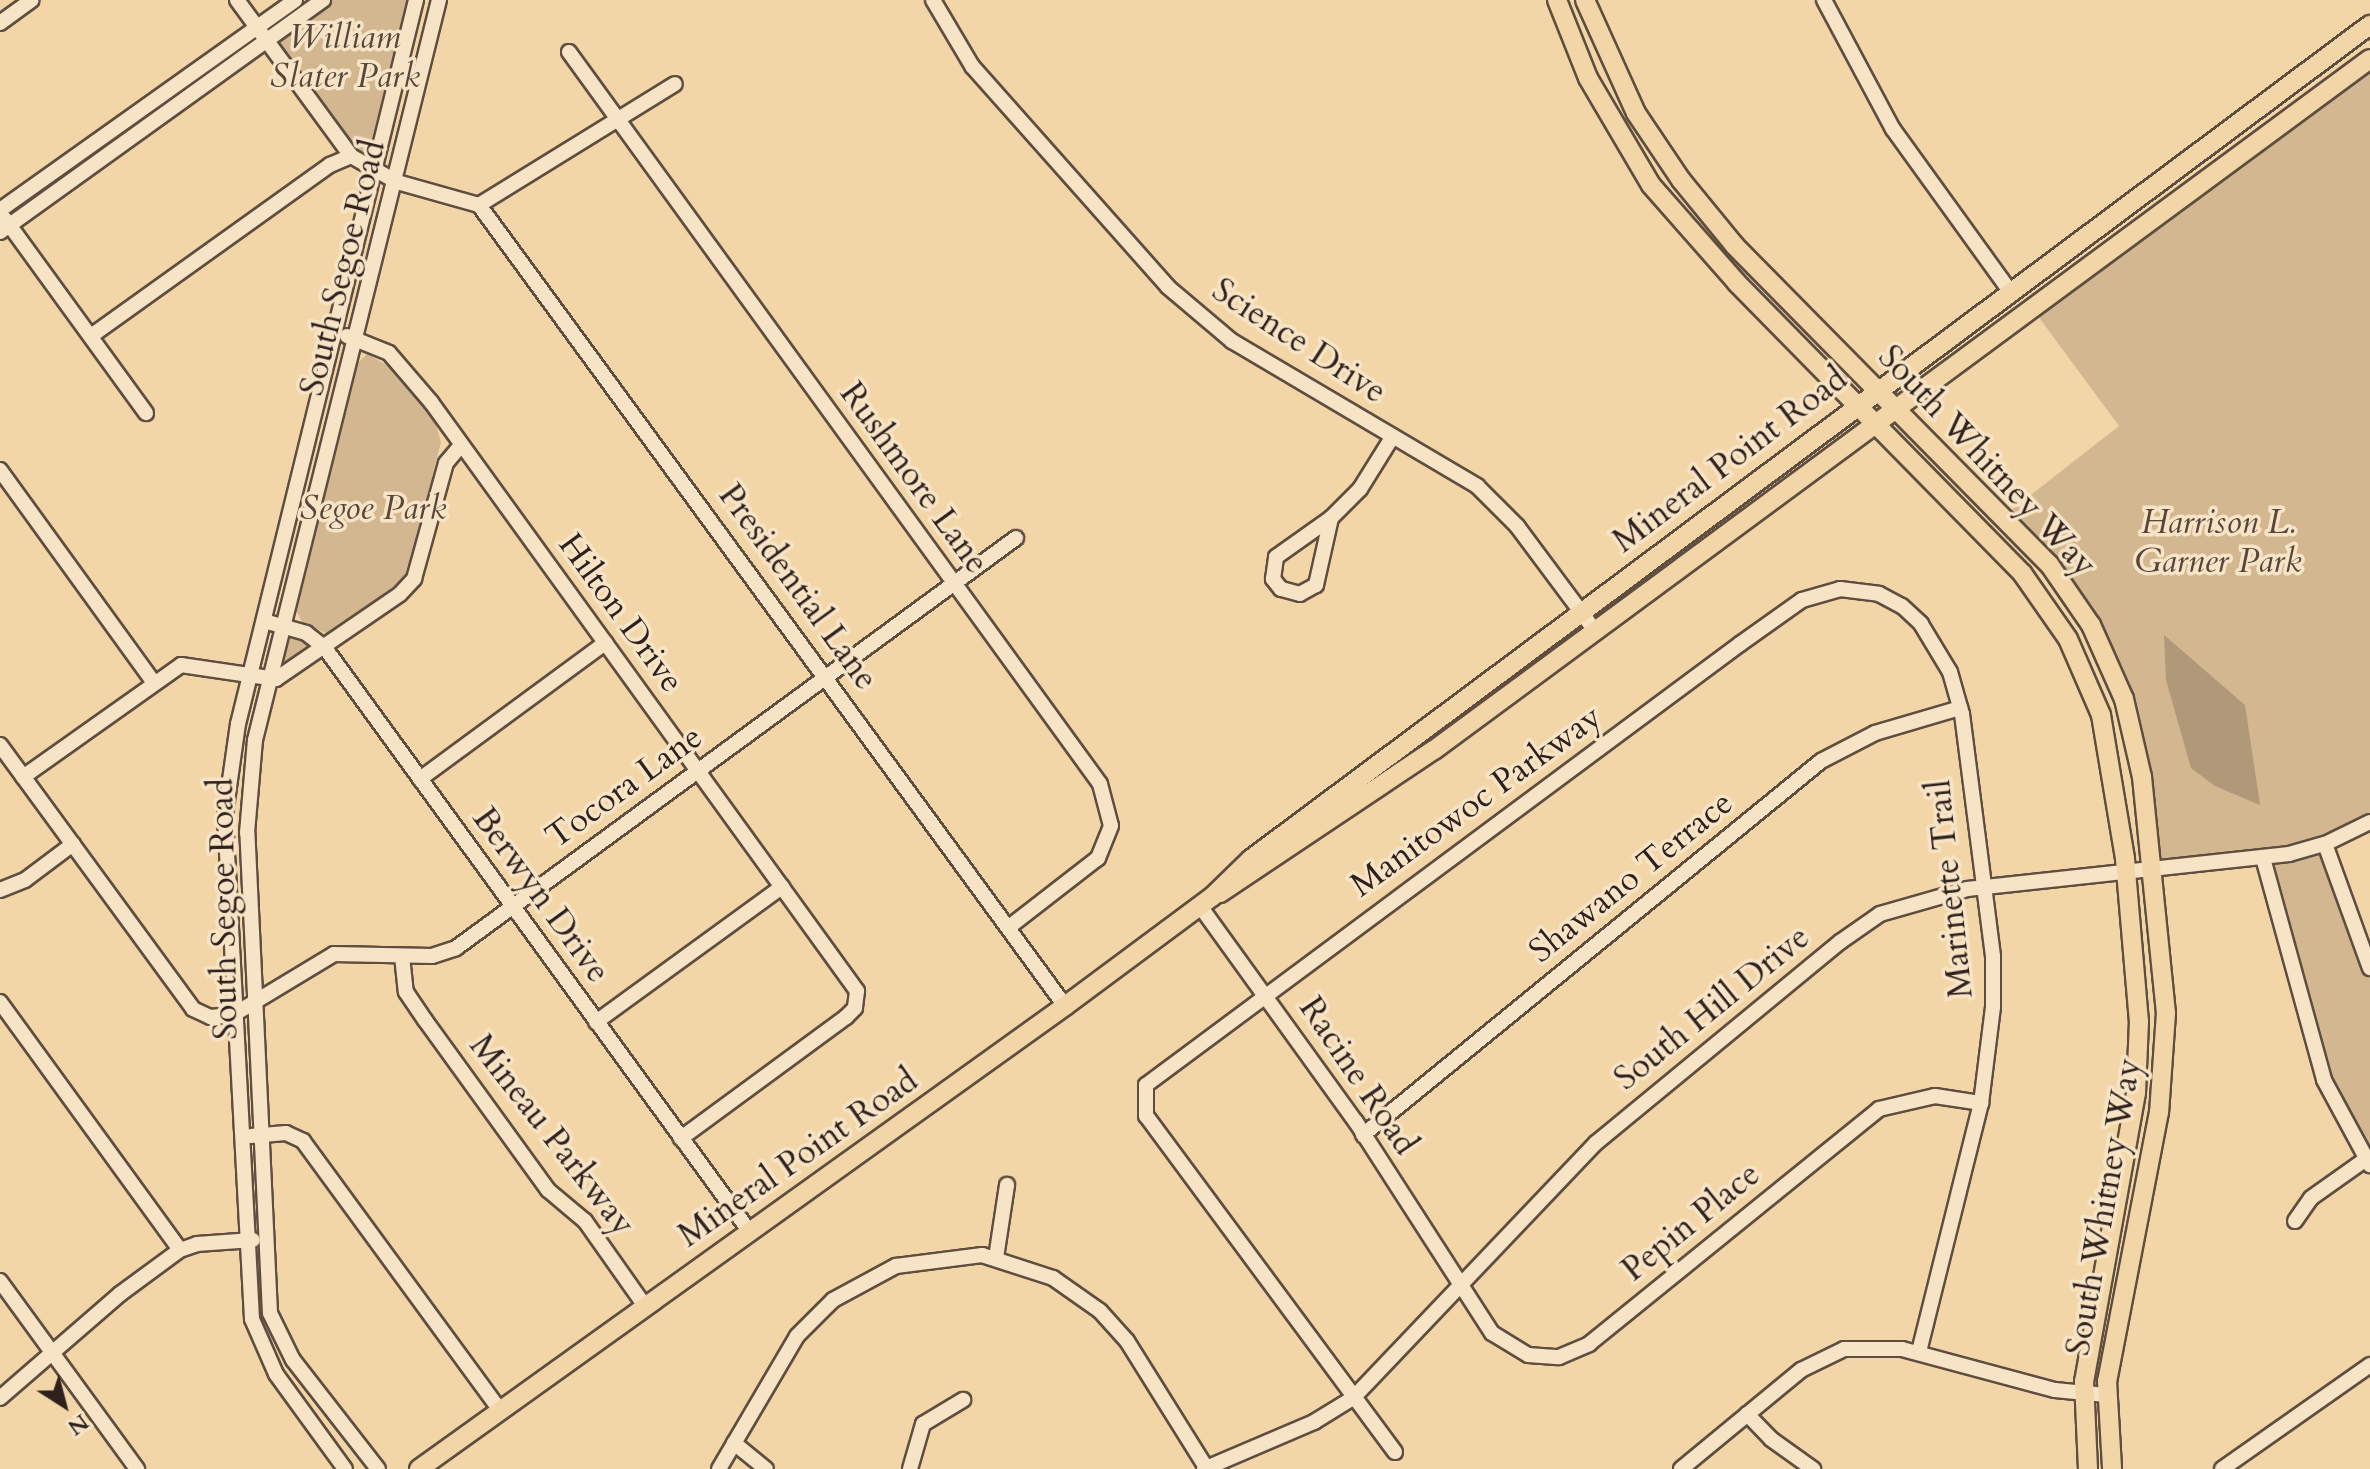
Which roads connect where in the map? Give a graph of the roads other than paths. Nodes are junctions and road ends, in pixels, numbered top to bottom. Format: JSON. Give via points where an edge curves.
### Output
{"nodes":[{"id":1,"x":32,"y":0,"type":"edge"},
{"id":2,"x":237,"y":0,"type":"edge"},
{"id":3,"x":295,"y":0,"type":"edge"},
{"id":4,"x":323,"y":0,"type":"edge"},
{"id":5,"x":416,"y":0,"type":"edge"},
{"id":6,"x":439,"y":0,"type":"edge"},
{"id":7,"x":933,"y":0,"type":"edge"},
{"id":8,"x":1557,"y":0,"type":"edge"},
{"id":9,"x":1585,"y":0,"type":"edge"},
{"id":10,"x":1824,"y":0,"type":"edge"},
{"id":11,"x":0,"y":23,"type":"edge"},
{"id":12,"x":2370,"y":25,"type":"edge"},
{"id":13,"x":257,"y":27,"type":"junction"},
{"id":14,"x":267,"y":41,"type":"junction"},
{"id":15,"x":569,"y":52,"type":"dead end"},
{"id":16,"x":2370,"y":59,"type":"edge"},
{"id":17,"x":675,"y":84,"type":"dead end"},
{"id":18,"x":615,"y":122,"type":"junction"},
{"id":19,"x":351,"y":156,"type":"junction"},
{"id":20,"x":376,"y":168,"type":"junction"},
{"id":21,"x":397,"y":182,"type":"junction"},
{"id":22,"x":479,"y":205,"type":"junction"},
{"id":23,"x":0,"y":211,"type":"edge"},
{"id":24,"x":5,"y":228,"type":"edge"},
{"id":25,"x":2010,"y":291,"type":"junction"},
{"id":26,"x":334,"y":332,"type":"junction"},
{"id":27,"x":91,"y":336,"type":"junction"},
{"id":28,"x":355,"y":339,"type":"junction"},
{"id":29,"x":1878,"y":389,"type":"junction"},
{"id":30,"x":1856,"y":405,"type":"junction"},
{"id":31,"x":1897,"y":408,"type":"junction"},
{"id":32,"x":146,"y":413,"type":"dead end"},
{"id":33,"x":1874,"y":424,"type":"junction"},
{"id":34,"x":1393,"y":436,"type":"junction"},
{"id":35,"x":461,"y":445,"type":"junction"},
{"id":36,"x":0,"y":470,"type":"edge"},
{"id":37,"x":1331,"y":518,"type":"junction"},
{"id":38,"x":1016,"y":538,"type":"dead end"},
{"id":39,"x":952,"y":583,"type":"junction"},
{"id":40,"x":1872,"y":592,"type":"joint"},
{"id":41,"x":1581,"y":612,"type":"junction"},
{"id":42,"x":264,"y":621,"type":"junction"},
{"id":43,"x":284,"y":625,"type":"junction"},
{"id":44,"x":1596,"y":632,"type":"junction"},
{"id":45,"x":605,"y":643,"type":"junction"},
{"id":46,"x":325,"y":648,"type":"junction"},
{"id":47,"x":826,"y":676,"type":"junction"},
{"id":48,"x":250,"y":678,"type":"junction"},
{"id":49,"x":270,"y":681,"type":"junction"},
{"id":50,"x":154,"y":683,"type":"junction"},
{"id":51,"x":1960,"y":708,"type":"junction"},
{"id":52,"x":0,"y":745,"type":"edge"},
{"id":53,"x":698,"y":770,"type":"junction"},
{"id":54,"x":23,"y":777,"type":"junction"},
{"id":55,"x":420,"y":779,"type":"junction"},
{"id":56,"x":2370,"y":822,"type":"edge"},
{"id":57,"x":73,"y":844,"type":"junction"},
{"id":58,"x":2325,"y":844,"type":"junction"},
{"id":59,"x":2263,"y":858,"type":"junction"},
{"id":60,"x":2150,"y":871,"type":"junction"},
{"id":61,"x":2126,"y":874,"type":"junction"},
{"id":62,"x":782,"y":887,"type":"junction"},
{"id":63,"x":1984,"y":888,"type":"junction"},
{"id":64,"x":0,"y":890,"type":"edge"},
{"id":65,"x":1206,"y":901,"type":"junction"},
{"id":66,"x":511,"y":906,"type":"junction"},
{"id":67,"x":1009,"y":927,"type":"junction"},
{"id":68,"x":402,"y":956,"type":"junction"},
{"id":69,"x":2370,"y":968,"type":"edge"},
{"id":70,"x":1266,"y":994,"type":"junction"},
{"id":71,"x":0,"y":1002,"type":"edge"},
{"id":72,"x":1065,"y":1006,"type":"junction"},
{"id":73,"x":243,"y":1012,"type":"junction"},
{"id":74,"x":596,"y":1022,"type":"junction"},
{"id":75,"x":1981,"y":1103,"type":"junction"},
{"id":76,"x":1363,"y":1135,"type":"junction"},
{"id":77,"x":260,"y":1136,"type":"junction"},
{"id":78,"x":239,"y":1137,"type":"junction"},
{"id":79,"x":681,"y":1138,"type":"junction"},
{"id":80,"x":2368,"y":1162,"type":"edge"},
{"id":81,"x":1007,"y":1185,"type":"dead end"},
{"id":82,"x":2295,"y":1221,"type":"dead end"},
{"id":83,"x":750,"y":1232,"type":"junction"},
{"id":84,"x":264,"y":1240,"type":"junction"},
{"id":85,"x":244,"y":1241,"type":"junction"},
{"id":86,"x":180,"y":1250,"type":"junction"},
{"id":87,"x":996,"y":1258,"type":"junction"},
{"id":88,"x":0,"y":1281,"type":"edge"},
{"id":89,"x":1460,"y":1285,"type":"junction"},
{"id":90,"x":645,"y":1306,"type":"junction"},
{"id":91,"x":1919,"y":1352,"type":"junction"},
{"id":92,"x":54,"y":1356,"type":"junction"},
{"id":93,"x":2370,"y":1365,"type":"edge"},
{"id":94,"x":2084,"y":1394,"type":"junction"},
{"id":95,"x":2106,"y":1395,"type":"junction"},
{"id":96,"x":0,"y":1398,"type":"edge"},
{"id":97,"x":1353,"y":1398,"type":"junction"},
{"id":98,"x":963,"y":1400,"type":"dead end"},
{"id":99,"x":500,"y":1410,"type":"junction"},
{"id":100,"x":1747,"y":1414,"type":"junction"},
{"id":101,"x":734,"y":1443,"type":"junction"},
{"id":102,"x":1395,"y":1452,"type":"dead end"},
{"id":103,"x":137,"y":1469,"type":"edge"},
{"id":104,"x":345,"y":1469,"type":"edge"},
{"id":105,"x":378,"y":1469,"type":"edge"},
{"id":106,"x":419,"y":1469,"type":"edge"},
{"id":107,"x":719,"y":1469,"type":"edge"},
{"id":108,"x":766,"y":1469,"type":"edge"},
{"id":109,"x":910,"y":1469,"type":"edge"},
{"id":110,"x":1205,"y":1469,"type":"edge"},
{"id":111,"x":1681,"y":1469,"type":"edge"},
{"id":112,"x":1813,"y":1469,"type":"edge"},
{"id":113,"x":2088,"y":1469,"type":"edge"},
{"id":114,"x":2112,"y":1469,"type":"edge"},
{"id":115,"x":2222,"y":1469,"type":"edge"}],
"edges":[{"from":1,"to":11,"type":"street"},
{"from":2,"to":13,"type":"street"},
{"from":3,"to":13,"type":"street"},
{"from":4,"to":14,"type":"street"},
{"from":5,"to":20,"type":"street","name":"South Segoe Road"},
{"from":6,"to":21,"type":"street","name":"South Segoe Road"},
{"from":7,"to":34,"type":"street","name":"Science Drive","via":[[972,66],[1179,298],[1232,341]]},
{"from":8,"to":30,"type":"main road","name":"South Whitney Way","via":[[1594,89],[1651,185]]},
{"from":9,"to":29,"type":"main road","name":"South Whitney Way","via":[[1636,113],[1681,180],[1735,246]]},
{"from":10,"to":25,"type":"street","via":[[1893,129]]},
{"from":12,"to":25,"type":"main road","name":"Mineral Point Road"},
{"from":13,"to":14,"type":"street"},
{"from":13,"to":23,"type":"street"},
{"from":14,"to":19,"type":"street"},
{"from":14,"to":24,"type":"street"},
{"from":15,"to":18,"type":"street","name":"Rushmore Lane"},
{"from":16,"to":31,"type":"main road","name":"Mineral Point Road"},
{"from":17,"to":18,"type":"street"},
{"from":18,"to":22,"type":"street"},
{"from":18,"to":39,"type":"street","name":"Rushmore Lane"},
{"from":19,"to":20,"type":"street"},
{"from":19,"to":27,"type":"street"},
{"from":20,"to":21,"type":"street"},
{"from":20,"to":26,"type":"street","name":"South Segoe Road"},
{"from":21,"to":22,"type":"street"},
{"from":21,"to":28,"type":"street","name":"South Segoe Road"},
{"from":22,"to":47,"type":"street","name":"Presidential Lane"},
{"from":23,"to":24,"type":"street"},
{"from":24,"to":27,"type":"street"},
{"from":25,"to":29,"type":"main road","name":"Mineral Point Road"},
{"from":26,"to":28,"type":"street","name":"Hilton Drive"},
{"from":26,"to":42,"type":"street","name":"South Segoe Road"},
{"from":27,"to":32,"type":"street"},
{"from":28,"to":35,"type":"street","name":"Hilton Drive","via":[[389,353],[403,366]]},
{"from":28,"to":43,"type":"street","name":"South Segoe Road"},
{"from":29,"to":30,"type":"main road","name":"Mineral Point Road"},
{"from":29,"to":31,"type":"main road","name":"South Whitney Way"},
{"from":30,"to":33,"type":"main road","name":"South Whitney Way"},
{"from":30,"to":41,"type":"main road","name":"Mineral Point Road"},
{"from":31,"to":33,"type":"main road","name":"Mineral Point Road"},
{"from":31,"to":60,"type":"main road","name":"South Whitney Way","via":[[2049,564],[2091,625],[2130,719],[2142,777]]},
{"from":33,"to":44,"type":"main road","name":"Mineral Point Road"},
{"from":33,"to":61,"type":"main road","name":"South Whitney Way","via":[[2022,573],[2068,639],[2101,715]]},
{"from":34,"to":37,"type":"street","via":[[1360,489]]},
{"from":34,"to":41,"type":"street","name":"Science Drive","via":[[1493,500]]},
{"from":35,"to":45,"type":"street","name":"Hilton Drive"},
{"from":35,"to":46,"type":"street","via":[[446,463],[414,579]]},
{"from":36,"to":50,"type":"street"},
{"from":37,"to":37,"type":"street","via":[[1276,557],[1273,579],[1281,589],[1300,594],[1316,585]]},
{"from":38,"to":39,"type":"street","name":"Tocora Lane"},
{"from":39,"to":47,"type":"street","name":"Tocora Lane"},
{"from":39,"to":67,"type":"street","name":"Rushmore Lane","via":[[1100,784],[1109,808],[1111,826],[1098,858]]},
{"from":40,"to":51,"type":"street","name":"Marinette Trail","via":[[1902,606],[1921,624],[1950,672]]},
{"from":40,"to":70,"type":"street","name":"Manitowoc Parkway","via":[[1840,589],[1802,600]]},
{"from":41,"to":44,"type":"street","name":"Science Drive"},
{"from":41,"to":65,"type":"main road","name":"Mineral Point Road","via":[[1251,859]]},
{"from":42,"to":43,"type":"street","name":"Berwyn Drive"},
{"from":42,"to":48,"type":"street","name":"South Segoe Road"},
{"from":43,"to":46,"type":"street","name":"Berwyn Drive"},
{"from":43,"to":49,"type":"street","name":"South Segoe Road"},
{"from":44,"to":65,"type":"main road","name":"Mineral Point Road","via":[[1341,816]]},
{"from":45,"to":53,"type":"street","name":"Hilton Drive"},
{"from":45,"to":55,"type":"street"},
{"from":46,"to":49,"type":"street"},
{"from":46,"to":55,"type":"street","name":"Berwyn Drive"},
{"from":47,"to":53,"type":"street","name":"Tocora Lane"},
{"from":47,"to":67,"type":"street","name":"Presidential Lane"},
{"from":48,"to":49,"type":"street"},
{"from":48,"to":50,"type":"street","via":[[193,663]]},
{"from":48,"to":73,"type":"street","name":"South Segoe Road","via":[[230,760],[225,815]]},
{"from":49,"to":73,"type":"street","name":"South Segoe Road","via":[[255,740],[248,806]]},
{"from":50,"to":54,"type":"street"},
{"from":51,"to":63,"type":"street","name":"Marinette Trail"},
{"from":51,"to":76,"type":"street","name":"Shawano Terrace","via":[[1875,733],[1821,761]]},
{"from":52,"to":54,"type":"street"},
{"from":53,"to":62,"type":"street","name":"Hilton Drive"},
{"from":53,"to":66,"type":"street","name":"Tocora Lane"},
{"from":54,"to":57,"type":"street"},
{"from":55,"to":66,"type":"street","name":"Berwyn Drive"},
{"from":56,"to":58,"type":"street","name":"South Hill Drive"},
{"from":57,"to":64,"type":"street","via":[[25,880]]},
{"from":57,"to":73,"type":"street","via":[[193,1009],[210,1017]]},
{"from":58,"to":59,"type":"street","name":"South Hill Drive"},
{"from":58,"to":69,"type":"street"},
{"from":59,"to":60,"type":"street","name":"South Hill Drive"},
{"from":59,"to":80,"type":"street","via":[[2324,1080]]},
{"from":60,"to":61,"type":"street","name":"South Hill Drive"},
{"from":60,"to":95,"type":"main road","name":"South Whitney Way","via":[[2166,1013],[2159,1112]]},
{"from":61,"to":63,"type":"street","name":"South Hill Drive"},
{"from":61,"to":94,"type":"main road","name":"South Whitney Way","via":[[2138,982],[2136,1093]]},
{"from":62,"to":74,"type":"street"},
{"from":62,"to":79,"type":"street","name":"Hilton Drive","via":[[853,982],[858,1000],[846,1017]]},
{"from":63,"to":75,"type":"street","name":"Marinette Trail","via":[[1993,984]]},
{"from":63,"to":89,"type":"street","name":"South Hill Drive","via":[[1906,904],[1840,942],[1596,1143]]},
{"from":65,"to":70,"type":"street","name":"Racine Road"},
{"from":65,"to":72,"type":"main road","name":"Mineral Point Road"},
{"from":66,"to":68,"type":"street","name":"Tocora Lane","via":[[456,948],[432,956]]},
{"from":66,"to":74,"type":"street","name":"Berwyn Drive"},
{"from":67,"to":72,"type":"street","name":"Presidential Lane"},
{"from":68,"to":73,"type":"street","name":"Tocora Lane","via":[[334,954]]},
{"from":68,"to":90,"type":"street","name":"Mineau Parkway","via":[[406,992],[425,1020],[548,1190],[585,1221]]},
{"from":70,"to":76,"type":"street","name":"Racine Road"},
{"from":70,"to":97,"type":"street","name":"Manitowoc Parkway","via":[[1152,1077],[1146,1116]]},
{"from":71,"to":86,"type":"street"},
{"from":72,"to":83,"type":"main road","name":"Mineral Point Road"},
{"from":73,"to":77,"type":"street","name":"South Segoe Road"},
{"from":73,"to":78,"type":"street","name":"South Segoe Road"},
{"from":74,"to":79,"type":"street","name":"Berwyn Drive"},
{"from":75,"to":89,"type":"street","name":"Pepin Place","via":[[1935,1096],[1879,1109],[1571,1354],[1544,1358],[1506,1345]]},
{"from":75,"to":91,"type":"street","name":"Marinette Trail"},
{"from":76,"to":89,"type":"street","name":"Racine Road"},
{"from":77,"to":78,"type":"street"},
{"from":77,"to":84,"type":"street","name":"South Segoe Road"},
{"from":77,"to":99,"type":"street","via":[[286,1133],[303,1141]]},
{"from":78,"to":85,"type":"street","name":"South Segoe Road"},
{"from":79,"to":83,"type":"street","name":"Berwyn Drive"},
{"from":80,"to":82,"type":"street","via":[[2311,1198]]},
{"from":81,"to":87,"type":"street"},
{"from":83,"to":90,"type":"main road","name":"Mineral Point Road"},
{"from":84,"to":85,"type":"street"},
{"from":84,"to":105,"type":"street","name":"South Segoe Road","via":[[270,1313],[279,1334]]},
{"from":85,"to":86,"type":"street"},
{"from":85,"to":104,"type":"street","name":"South Segoe Road","via":[[246,1288],[262,1348]]},
{"from":86,"to":92,"type":"street","via":[[120,1294]]},
{"from":87,"to":101,"type":"street","via":[[917,1261],[874,1275],[833,1300],[797,1336]]},
{"from":87,"to":110,"type":"street","via":[[1053,1278],[1100,1311],[1127,1341]]},
{"from":88,"to":92,"type":"street"},
{"from":89,"to":97,"type":"street","name":"South Hill Drive"},
{"from":90,"to":99,"type":"main road","name":"Mineral Point Road"},
{"from":91,"to":94,"type":"street"},
{"from":91,"to":100,"type":"street","via":[[1872,1346],[1844,1349],[1801,1370]]},
{"from":92,"to":96,"type":"street"},
{"from":92,"to":103,"type":"street"},
{"from":93,"to":115,"type":"street"},
{"from":94,"to":95,"type":"street"},
{"from":94,"to":113,"type":"main road","name":"South Whitney Way"},
{"from":95,"to":114,"type":"main road","name":"South Whitney Way"},
{"from":97,"to":102,"type":"street"},
{"from":97,"to":110,"type":"street","name":"South Hill Drive","via":[[1314,1422]]},
{"from":98,"to":109,"type":"street","via":[[923,1424]]},
{"from":99,"to":106,"type":"main road","name":"Mineral Point Road"},
{"from":100,"to":111,"type":"street"},
{"from":100,"to":112,"type":"street"},
{"from":101,"to":107,"type":"street"},
{"from":101,"to":108,"type":"street"}]}
